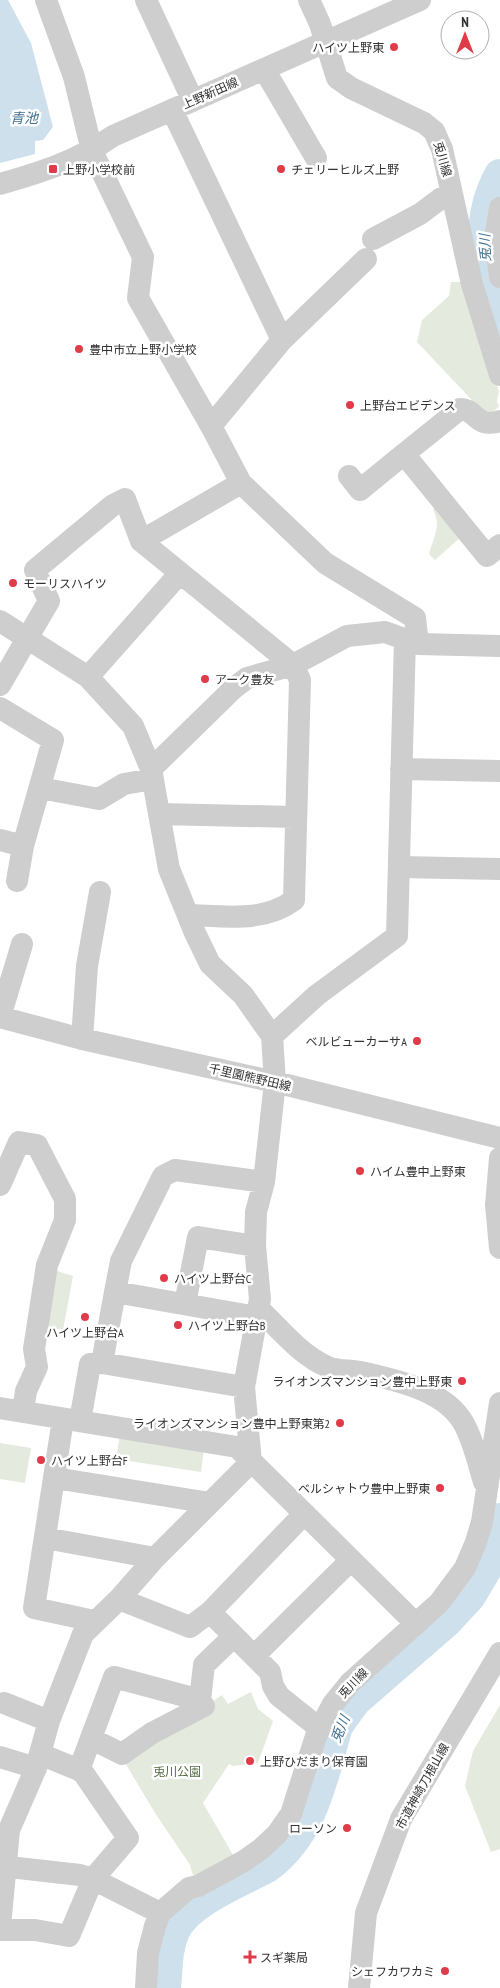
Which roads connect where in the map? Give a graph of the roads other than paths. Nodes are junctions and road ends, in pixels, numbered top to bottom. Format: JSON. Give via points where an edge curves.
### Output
{"nodes":[{"id":1,"x":46,"y":0,"type":"edge"},
{"id":2,"x":146,"y":0,"type":"edge"},
{"id":3,"x":309,"y":0,"type":"edge"},
{"id":4,"x":420,"y":0,"type":"edge"},
{"id":5,"x":325,"y":42,"type":"junction"},
{"id":6,"x":264,"y":69,"type":"junction"},
{"id":7,"x":193,"y":101,"type":"junction"},
{"id":8,"x":172,"y":110,"type":"junction"},
{"id":9,"x":92,"y":151,"type":"junction"},
{"id":10,"x":316,"y":158,"type":"dead end"},
{"id":11,"x":0,"y":184,"type":"edge"},
{"id":12,"x":452,"y":194,"type":"junction"},
{"id":13,"x":500,"y":208,"type":"edge"},
{"id":14,"x":500,"y":276,"type":"edge"},
{"id":15,"x":282,"y":340,"type":"junction"},
{"id":16,"x":500,"y":375,"type":"edge"},
{"id":17,"x":500,"y":421,"type":"edge"},
{"id":18,"x":211,"y":426,"type":"junction"},
{"id":19,"x":404,"y":454,"type":"junction"},
{"id":20,"x":349,"y":476,"type":"dead end"},
{"id":21,"x":241,"y":484,"type":"junction"},
{"id":22,"x":141,"y":541,"type":"junction"},
{"id":23,"x":500,"y":545,"type":"edge"},
{"id":24,"x":180,"y":573,"type":"junction"},
{"id":25,"x":390,"y":602,"type":"junction"},
{"id":26,"x":0,"y":621,"type":"edge"},
{"id":27,"x":28,"y":638,"type":"junction"},
{"id":28,"x":403,"y":638,"type":"junction"},
{"id":29,"x":500,"y":646,"type":"edge"},
{"id":30,"x":293,"y":665,"type":"junction"},
{"id":31,"x":88,"y":677,"type":"junction"},
{"id":32,"x":0,"y":685,"type":"edge"},
{"id":33,"x":0,"y":708,"type":"edge"},
{"id":34,"x":401,"y":769,"type":"junction"},
{"id":35,"x":500,"y":771,"type":"edge"},
{"id":36,"x":152,"y":774,"type":"junction"},
{"id":37,"x":40,"y":788,"type":"junction"},
{"id":38,"x":159,"y":814,"type":"junction"},
{"id":39,"x":294,"y":818,"type":"junction"},
{"id":40,"x":0,"y":840,"type":"edge"},
{"id":41,"x":23,"y":846,"type":"junction"},
{"id":42,"x":399,"y":867,"type":"junction"},
{"id":43,"x":500,"y":869,"type":"edge"},
{"id":44,"x":17,"y":881,"type":"dead end"},
{"id":45,"x":100,"y":892,"type":"dead end"},
{"id":46,"x":188,"y":915,"type":"junction"},
{"id":47,"x":22,"y":944,"type":"dead end"},
{"id":48,"x":0,"y":1017,"type":"edge"},
{"id":49,"x":272,"y":1036,"type":"junction"},
{"id":50,"x":82,"y":1039,"type":"junction"},
{"id":51,"x":275,"y":1082,"type":"junction"},
{"id":52,"x":500,"y":1138,"type":"edge"},
{"id":53,"x":500,"y":1158,"type":"edge"},
{"id":54,"x":264,"y":1182,"type":"junction"},
{"id":55,"x":0,"y":1185,"type":"edge"},
{"id":56,"x":255,"y":1246,"type":"junction"},
{"id":57,"x":500,"y":1248,"type":"edge"},
{"id":58,"x":114,"y":1292,"type":"junction"},
{"id":59,"x":185,"y":1304,"type":"junction"},
{"id":60,"x":257,"y":1312,"type":"junction"},
{"id":61,"x":102,"y":1362,"type":"junction"},
{"id":62,"x":244,"y":1387,"type":"junction"},
{"id":63,"x":500,"y":1403,"type":"edge"},
{"id":64,"x":0,"y":1408,"type":"edge"},
{"id":65,"x":23,"y":1410,"type":"junction"},
{"id":66,"x":71,"y":1420,"type":"junction"},
{"id":67,"x":251,"y":1462,"type":"junction"},
{"id":68,"x":55,"y":1478,"type":"junction"},
{"id":69,"x":494,"y":1492,"type":"edge"},
{"id":70,"x":210,"y":1504,"type":"junction"},
{"id":71,"x":304,"y":1514,"type":"junction"},
{"id":72,"x":45,"y":1538,"type":"junction"},
{"id":73,"x":155,"y":1558,"type":"junction"},
{"id":74,"x":351,"y":1560,"type":"junction"},
{"id":75,"x":119,"y":1598,"type":"junction"},
{"id":76,"x":210,"y":1612,"type":"junction"},
{"id":77,"x":94,"y":1621,"type":"junction"},
{"id":78,"x":416,"y":1624,"type":"junction"},
{"id":79,"x":234,"y":1636,"type":"junction"},
{"id":80,"x":500,"y":1653,"type":"edge"},
{"id":81,"x":255,"y":1655,"type":"junction"},
{"id":82,"x":200,"y":1700,"type":"junction"},
{"id":83,"x":1,"y":1704,"type":"edge"},
{"id":84,"x":49,"y":1721,"type":"junction"},
{"id":85,"x":319,"y":1728,"type":"junction"},
{"id":86,"x":92,"y":1739,"type":"junction"},
{"id":87,"x":0,"y":1757,"type":"edge"},
{"id":88,"x":38,"y":1761,"type":"junction"},
{"id":89,"x":79,"y":1770,"type":"junction"},
{"id":90,"x":2,"y":1866,"type":"edge"},
{"id":91,"x":93,"y":1879,"type":"junction"},
{"id":92,"x":160,"y":1913,"type":"junction"},
{"id":93,"x":0,"y":1928,"type":"edge"},
{"id":94,"x":146,"y":1988,"type":"edge"},
{"id":95,"x":359,"y":1988,"type":"edge"}],
"edges":[{"from":1,"to":9,"type":"street","via":[[74,77]]},
{"from":2,"to":7,"type":"street"},
{"from":3,"to":5,"type":"street","name":"兎川線"},
{"from":4,"to":5,"type":"street","name":"上野新田線"},
{"from":5,"to":6,"type":"street","name":"上野新田線"},
{"from":5,"to":12,"type":"street","name":"兎川線","via":[[339,81],[434,130],[442,149]]},
{"from":6,"to":7,"type":"street","name":"上野新田線"},
{"from":6,"to":10,"type":"street"},
{"from":7,"to":8,"type":"street","name":"上野新田線"},
{"from":8,"to":9,"type":"street","name":"上野新田線","via":[[113,136]]},
{"from":8,"to":15,"type":"street"},
{"from":9,"to":11,"type":"street","name":"上野新田線","via":[[53,169]]},
{"from":9,"to":18,"type":"street","via":[[143,257],[138,298]]},
{"from":12,"to":15,"type":"street","via":[[369,249]]},
{"from":12,"to":16,"type":"street","name":"兎川線","via":[[472,284]]},
{"from":13,"to":14,"type":"street","via":[[495,242]]},
{"from":15,"to":18,"type":"street"},
{"from":17,"to":19,"type":"street","via":[[482,422],[468,410],[460,408]]},
{"from":18,"to":21,"type":"street"},
{"from":19,"to":20,"type":"street","via":[[360,490]]},
{"from":19,"to":23,"type":"street","via":[[487,556]]},
{"from":21,"to":22,"type":"street"},
{"from":21,"to":25,"type":"street","via":[[325,563]]},
{"from":22,"to":24,"type":"street"},
{"from":22,"to":27,"type":"street","via":[[125,500],[113,505],[35,570],[49,601]]},
{"from":24,"to":30,"type":"street"},
{"from":24,"to":31,"type":"street"},
{"from":25,"to":28,"type":"street"},
{"from":25,"to":28,"type":"street","via":[[416,618]]},
{"from":26,"to":27,"type":"street"},
{"from":27,"to":31,"type":"street"},
{"from":27,"to":32,"type":"street"},
{"from":28,"to":29,"type":"street"},
{"from":28,"to":30,"type":"street","via":[[347,636]]},
{"from":28,"to":34,"type":"street"},
{"from":30,"to":36,"type":"street","via":[[247,678],[234,688]]},
{"from":30,"to":39,"type":"street","via":[[300,680]]},
{"from":31,"to":36,"type":"street","via":[[133,726]]},
{"from":33,"to":37,"type":"street","via":[[53,740]]},
{"from":34,"to":35,"type":"street"},
{"from":34,"to":42,"type":"street"},
{"from":36,"to":37,"type":"street","via":[[124,784],[99,799]]},
{"from":36,"to":38,"type":"street"},
{"from":37,"to":41,"type":"street"},
{"from":38,"to":39,"type":"street"},
{"from":38,"to":46,"type":"street","via":[[170,869]]},
{"from":39,"to":46,"type":"street","via":[[294,900],[282,909],[248,917]]},
{"from":40,"to":41,"type":"street"},
{"from":41,"to":44,"type":"street"},
{"from":42,"to":43,"type":"street"},
{"from":42,"to":49,"type":"street","via":[[397,936],[317,995]]},
{"from":45,"to":50,"type":"street","via":[[87,966]]},
{"from":46,"to":49,"type":"street","via":[[210,964],[244,995]]},
{"from":47,"to":48,"type":"street"},
{"from":48,"to":50,"type":"street","name":"千里園熊野田線"},
{"from":49,"to":51,"type":"street"},
{"from":50,"to":51,"type":"street","name":"千里園熊野田線"},
{"from":51,"to":52,"type":"street","name":"千里園熊野田線"},
{"from":51,"to":54,"type":"street"},
{"from":53,"to":57,"type":"street","via":[[496,1205]]},
{"from":54,"to":56,"type":"street","via":[[256,1212]]},
{"from":54,"to":58,"type":"street","via":[[175,1170],[163,1176],[121,1261]]},
{"from":55,"to":65,"type":"street","via":[[18,1142],[37,1145],[65,1199],[65,1220],[47,1264],[34,1349],[37,1367],[26,1391]]},
{"from":56,"to":59,"type":"street","via":[[198,1237]]},
{"from":56,"to":60,"type":"street","via":[[260,1299]]},
{"from":58,"to":59,"type":"street"},
{"from":58,"to":61,"type":"street"},
{"from":59,"to":60,"type":"street"},
{"from":60,"to":62,"type":"street"},
{"from":60,"to":69,"type":"street","via":[[312,1360],[337,1370],[395,1380],[445,1403],[468,1431]]},
{"from":61,"to":62,"type":"street"},
{"from":61,"to":66,"type":"street","via":[[90,1364]]},
{"from":62,"to":67,"type":"street"},
{"from":63,"to":69,"type":"street","name":"兎川線"},
{"from":64,"to":65,"type":"street"},
{"from":65,"to":66,"type":"street"},
{"from":66,"to":67,"type":"street","via":[[237,1447]]},
{"from":66,"to":68,"type":"street"},
{"from":67,"to":70,"type":"street"},
{"from":67,"to":71,"type":"street"},
{"from":68,"to":70,"type":"street"},
{"from":68,"to":72,"type":"street"},
{"from":69,"to":78,"type":"street","name":"兎川線","via":[[465,1568],[439,1603]]},
{"from":70,"to":73,"type":"street"},
{"from":71,"to":74,"type":"street"},
{"from":71,"to":76,"type":"street"},
{"from":72,"to":73,"type":"street"},
{"from":72,"to":77,"type":"street","via":[[34,1608]]},
{"from":73,"to":75,"type":"street"},
{"from":74,"to":78,"type":"street"},
{"from":74,"to":81,"type":"street"},
{"from":75,"to":76,"type":"street","via":[[190,1627]]},
{"from":75,"to":77,"type":"street"},
{"from":76,"to":79,"type":"street"},
{"from":77,"to":84,"type":"street","via":[[83,1634]]},
{"from":78,"to":85,"type":"street","name":"兎川線","via":[[345,1688]]},
{"from":79,"to":81,"type":"street"},
{"from":79,"to":82,"type":"street","via":[[204,1665]]},
{"from":80,"to":95,"type":"street","name":"市道神崎刀根山線","via":[[401,1819],[366,1913]]},
{"from":81,"to":85,"type":"street","via":[[270,1672],[279,1696]]},
{"from":82,"to":86,"type":"street","via":[[204,1706],[152,1733],[122,1754]]},
{"from":82,"to":86,"type":"street","via":[[114,1677]]},
{"from":83,"to":84,"type":"street"},
{"from":84,"to":88,"type":"street"},
{"from":85,"to":92,"type":"street","name":"兎川線","via":[[296,1802],[277,1834],[249,1858],[189,1888]]},
{"from":86,"to":89,"type":"street"},
{"from":87,"to":88,"type":"street"},
{"from":88,"to":89,"type":"street"},
{"from":88,"to":90,"type":"street","via":[[10,1830]]},
{"from":89,"to":91,"type":"street","via":[[128,1838]]},
{"from":90,"to":91,"type":"street"},
{"from":90,"to":93,"type":"street"},
{"from":91,"to":92,"type":"street"},
{"from":91,"to":93,"type":"street","via":[[69,1936]]},
{"from":92,"to":94,"type":"street","via":[[148,1953]]}]}
